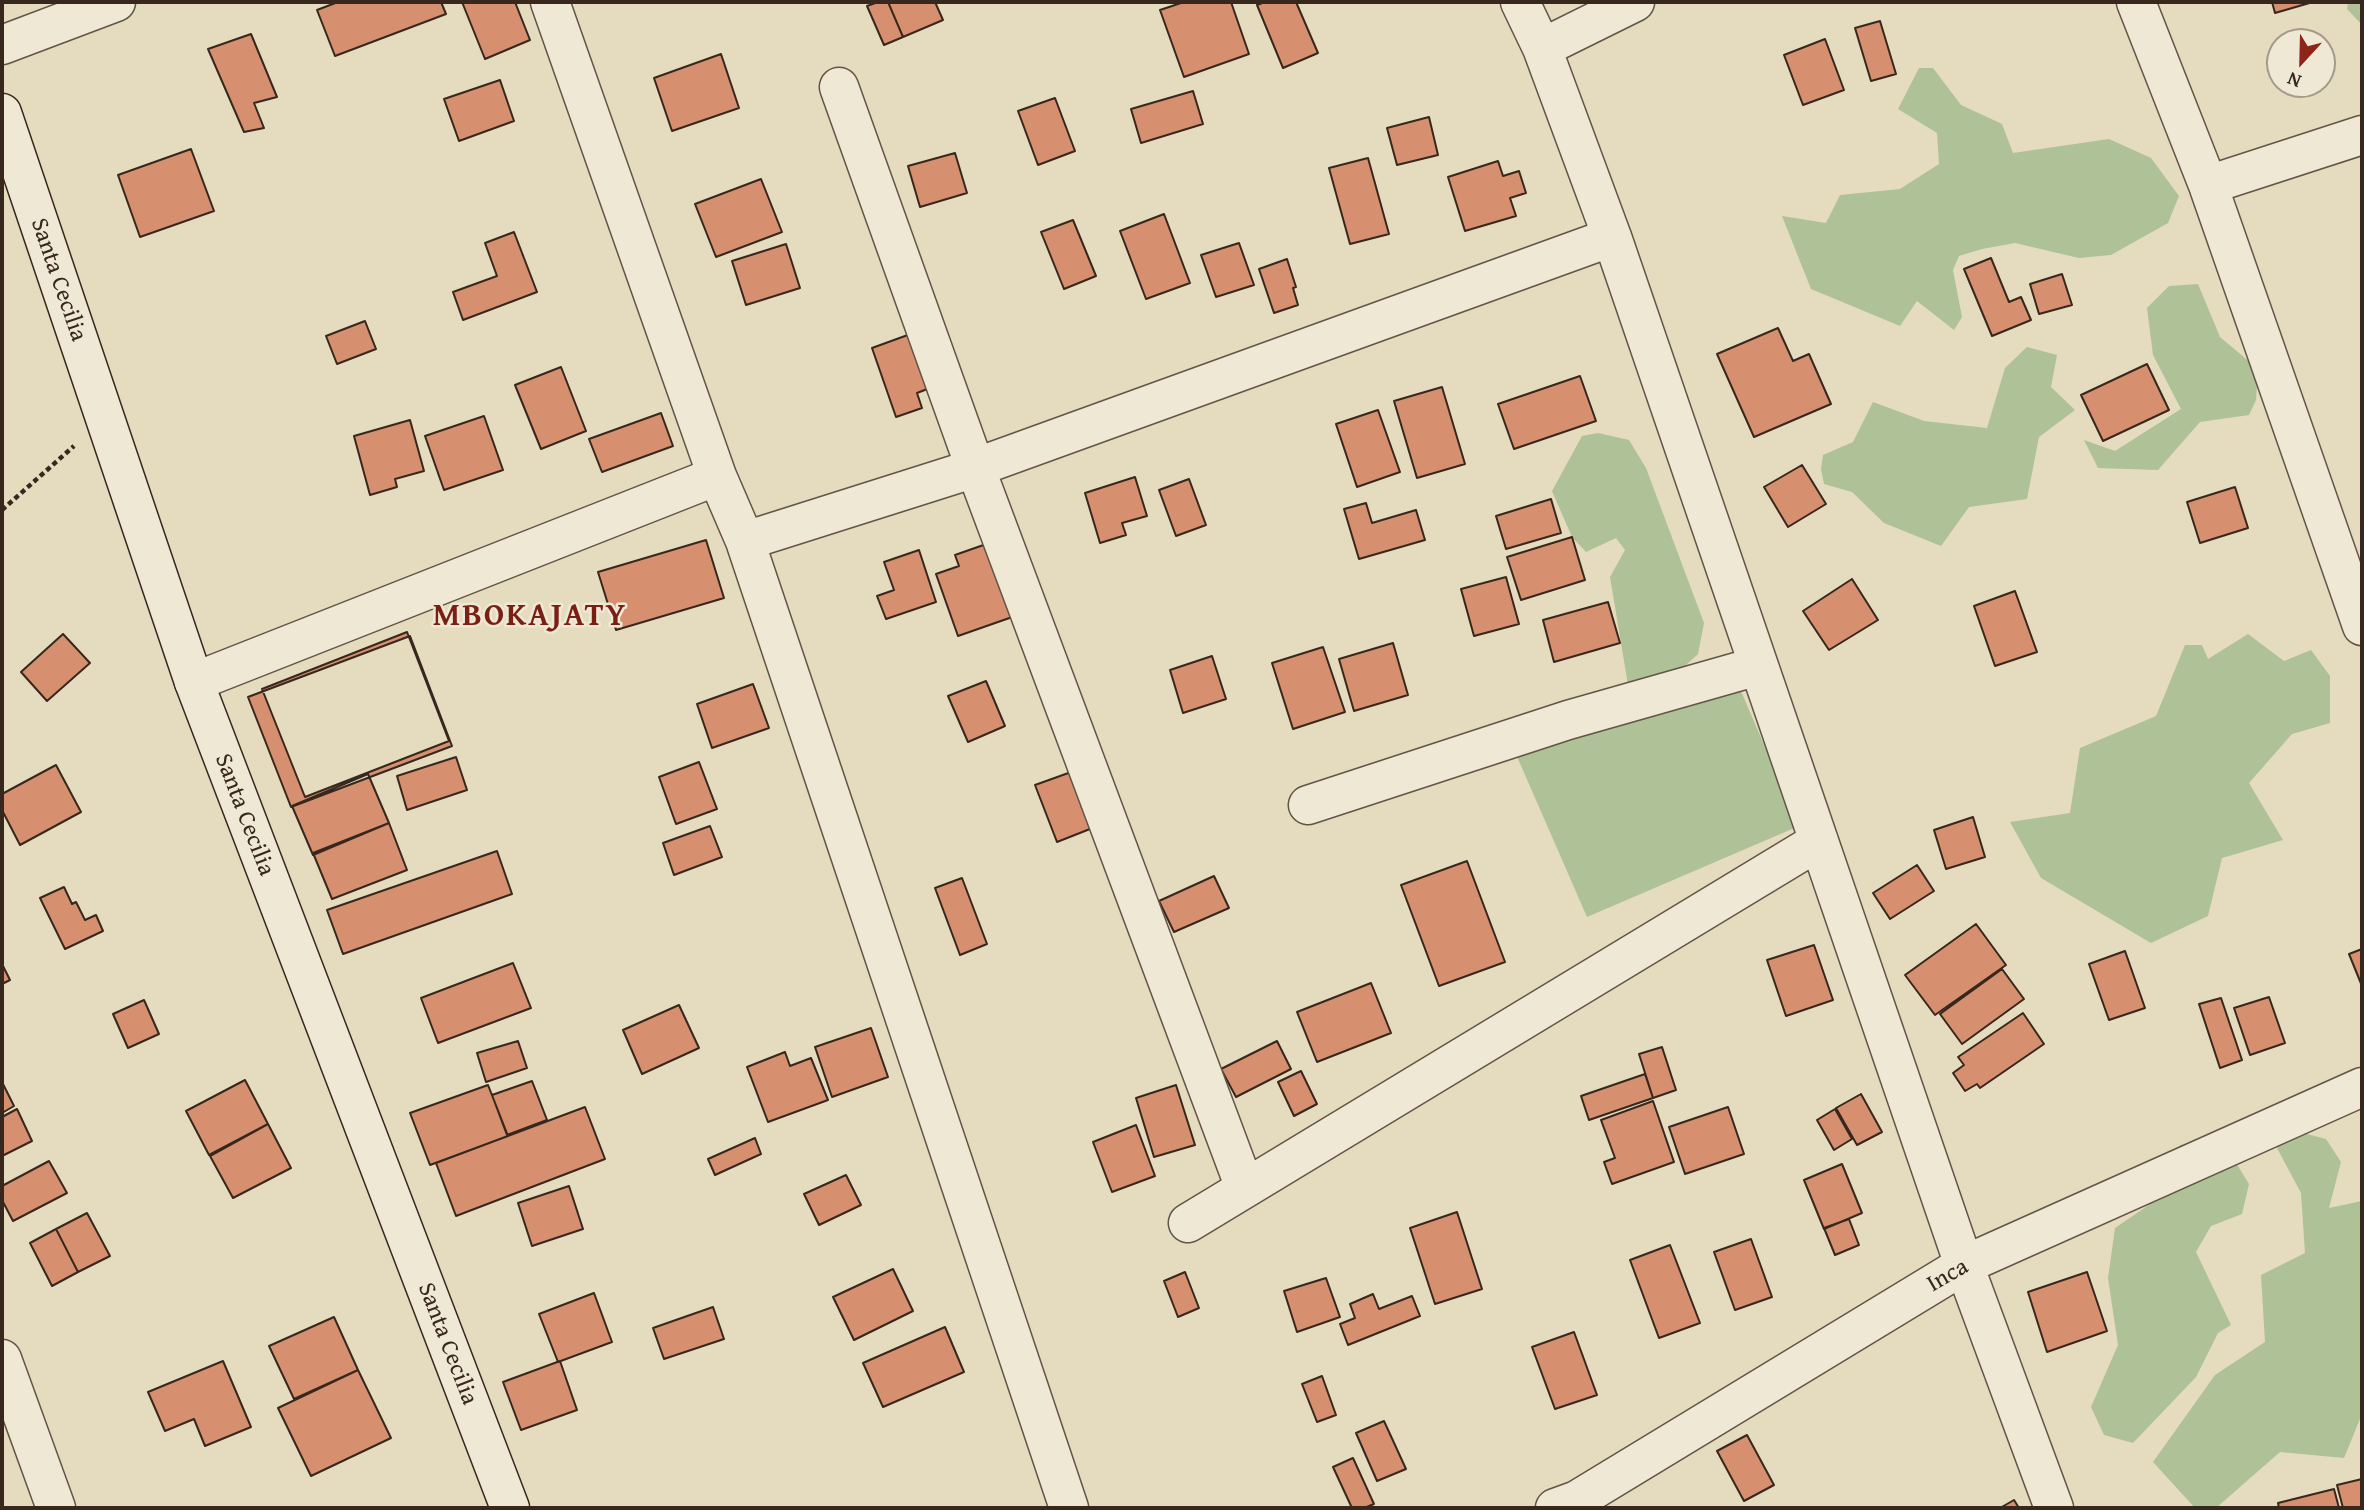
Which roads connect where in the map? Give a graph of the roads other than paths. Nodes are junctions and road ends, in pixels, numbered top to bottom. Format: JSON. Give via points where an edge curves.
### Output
{"nodes":[{"id":1,"x":116,"y":2,"type":"edge"},
{"id":2,"x":550,"y":2,"type":"edge"},
{"id":3,"x":1520,"y":2,"type":"edge"},
{"id":4,"x":1635,"y":2,"type":"edge"},
{"id":5,"x":2136,"y":2,"type":"edge"},
{"id":6,"x":2,"y":45,"type":"edge"},
{"id":7,"x":1542,"y":48,"type":"junction"},
{"id":8,"x":839,"y":87,"type":"dead end"},
{"id":9,"x":2,"y":113,"type":"edge"},
{"id":10,"x":2362,"y":135,"type":"edge"},
{"id":11,"x":2208,"y":185,"type":"junction"},
{"id":12,"x":1612,"y":237,"type":"junction"},
{"id":13,"x":975,"y":467,"type":"junction"},
{"id":14,"x":717,"y":476,"type":"junction"},
{"id":15,"x":745,"y":541,"type":"junction"},
{"id":16,"x":2362,"y":626,"type":"edge"},
{"id":17,"x":1758,"y":666,"type":"junction"},
{"id":18,"x":194,"y":682,"type":"junction"},
{"id":19,"x":1308,"y":805,"type":"dead end"},
{"id":20,"x":1819,"y":841,"type":"junction"},
{"id":21,"x":2362,"y":1087,"type":"edge"},
{"id":22,"x":1245,"y":1188,"type":"junction"},
{"id":23,"x":1188,"y":1223,"type":"dead end"},
{"id":24,"x":1964,"y":1265,"type":"junction"},
{"id":25,"x":2,"y":1359,"type":"edge"},
{"id":26,"x":1571,"y":1505,"type":"edge"},
{"id":27,"x":56,"y":1508,"type":"edge"},
{"id":28,"x":510,"y":1508,"type":"edge"},
{"id":29,"x":1069,"y":1508,"type":"edge"},
{"id":30,"x":2054,"y":1508,"type":"edge"}],
"edges":[{"from":1,"to":6,"type":"street"},
{"from":2,"to":14,"type":"street"},
{"from":3,"to":7,"type":"street"},
{"from":4,"to":7,"type":"street"},
{"from":5,"to":11,"type":"street"},
{"from":7,"to":12,"type":"street"},
{"from":8,"to":13,"type":"street"},
{"from":9,"to":18,"type":"street","name":"Santa Cecilia"},
{"from":10,"to":11,"type":"street"},
{"from":11,"to":16,"type":"street"},
{"from":12,"to":13,"type":"street"},
{"from":12,"to":17,"type":"street"},
{"from":13,"to":15,"type":"street"},
{"from":13,"to":22,"type":"street"},
{"from":14,"to":15,"type":"street"},
{"from":14,"to":18,"type":"street"},
{"from":15,"to":29,"type":"street"},
{"from":17,"to":19,"type":"street","via":[[1567,720]]},
{"from":17,"to":20,"type":"street"},
{"from":18,"to":28,"type":"street","name":"Santa Cecilia"},
{"from":20,"to":22,"type":"street"},
{"from":20,"to":24,"type":"street"},
{"from":21,"to":24,"type":"street","name":"Inca"},
{"from":22,"to":23,"type":"street"},
{"from":24,"to":26,"type":"street","name":"Inca"},
{"from":24,"to":30,"type":"street"},
{"from":25,"to":27,"type":"street"}]}
